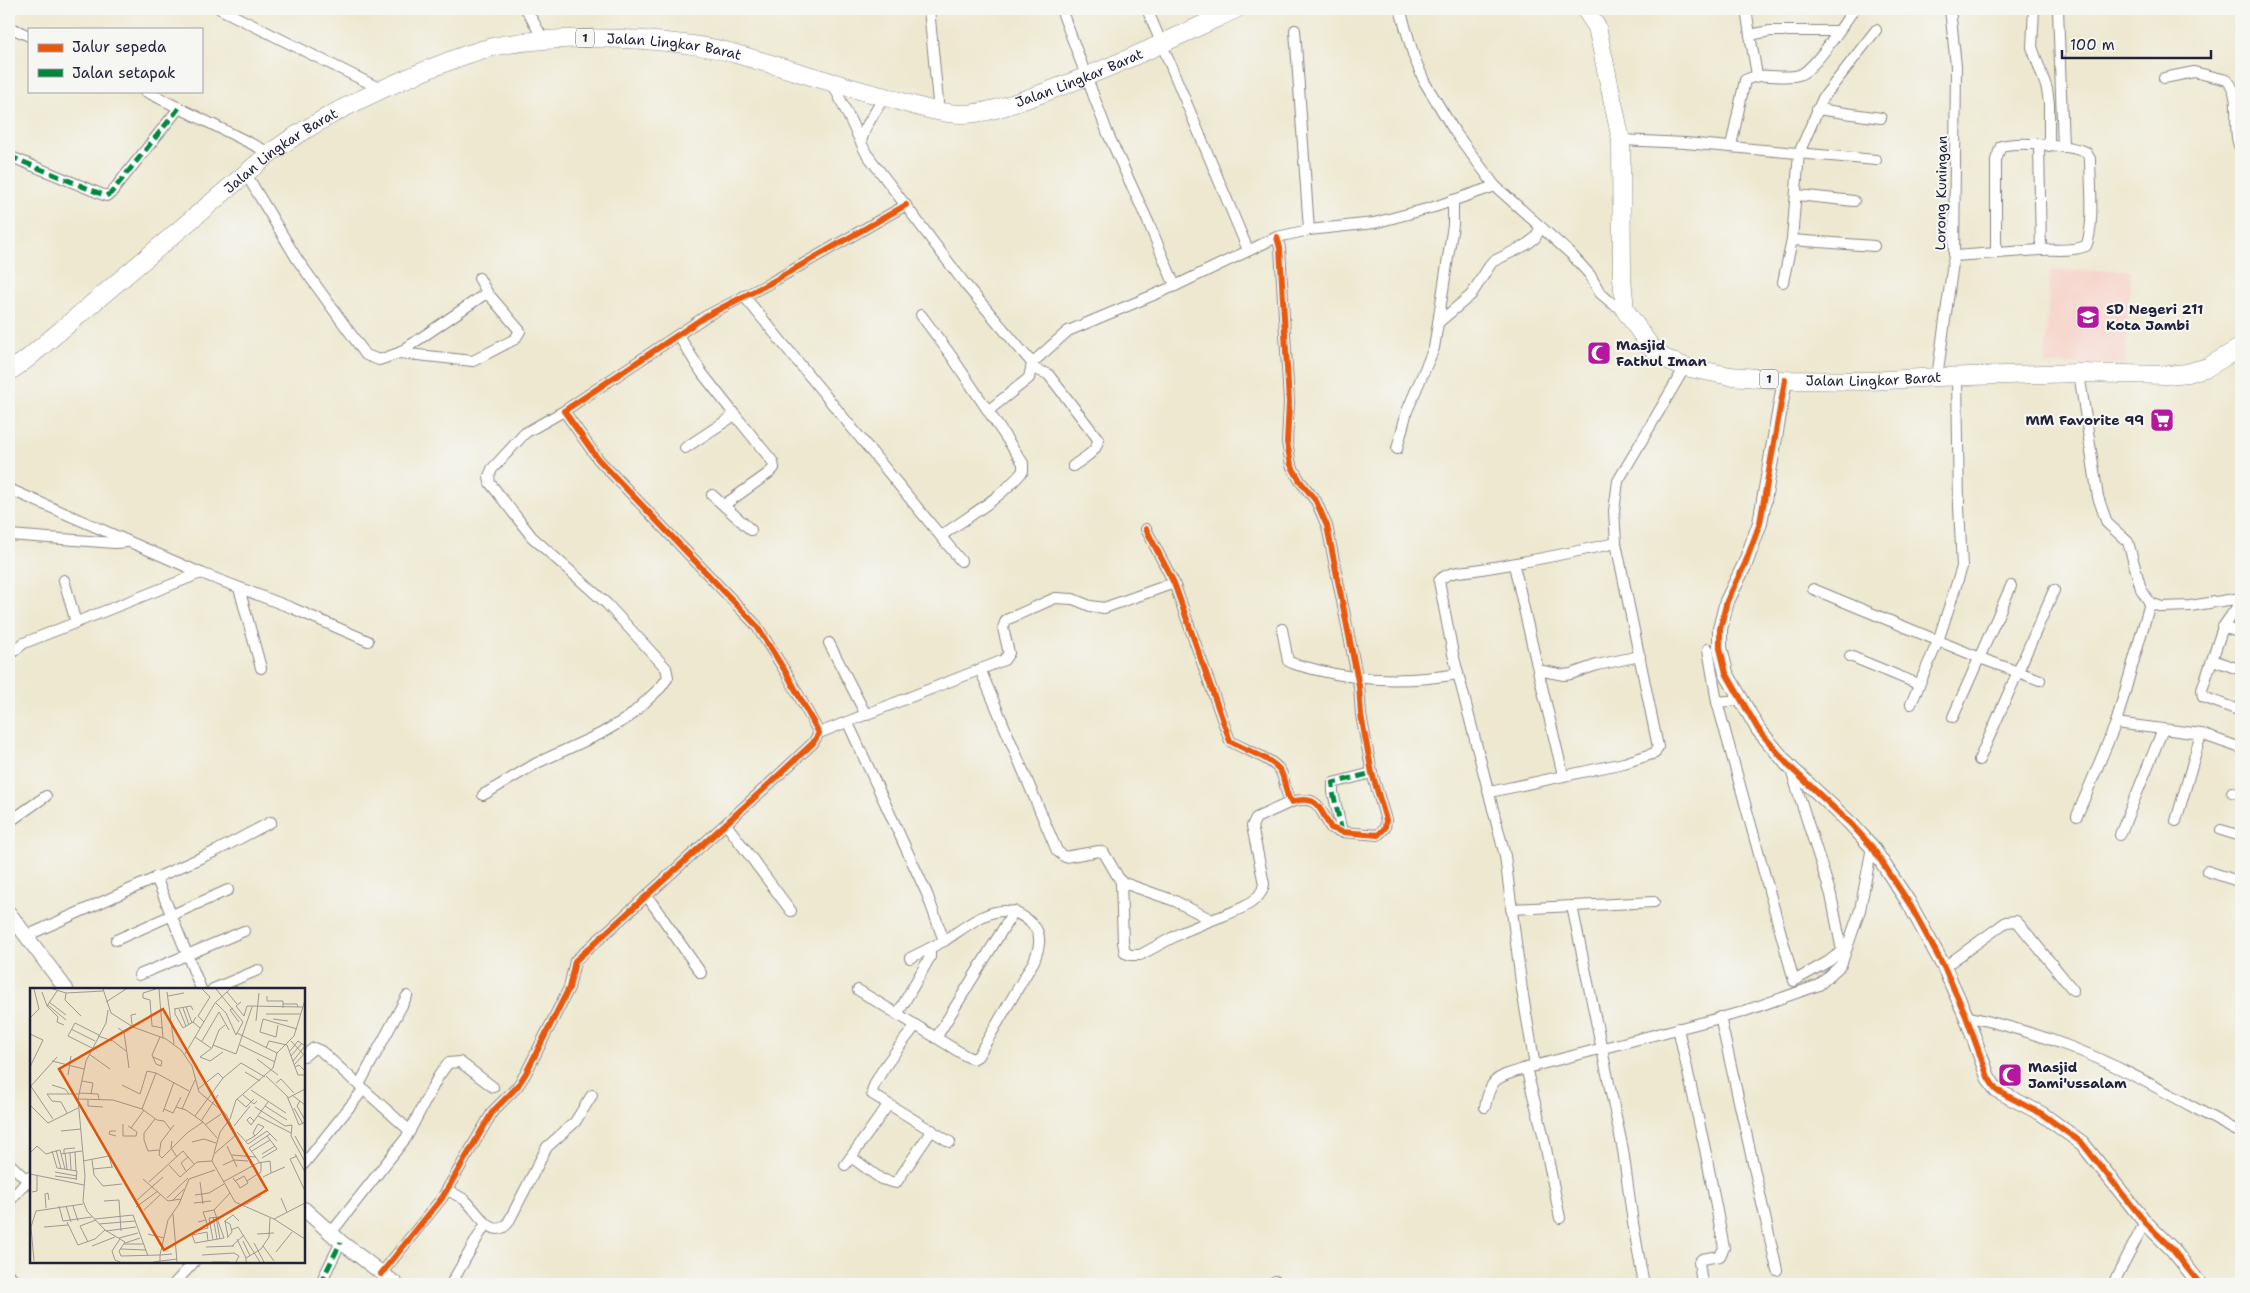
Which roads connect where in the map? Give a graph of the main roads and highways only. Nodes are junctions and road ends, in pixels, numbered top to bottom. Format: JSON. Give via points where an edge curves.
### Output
{"nodes":[{"id":1,"x":1236,"y":9,"type":"edge"},
{"id":2,"x":1585,"y":9,"type":"edge"},
{"id":3,"x":2241,"y":347,"type":"edge"},
{"id":4,"x":9,"y":372,"type":"edge"}],
"edges":[{"from":1,"to":4,"type":"highway","name":"Jalan Lingkar Barat","number":"1","via":[[1087,77],[997,109],[966,114],[939,112],[706,46],[600,37],[544,40],[478,51],[381,89],[324,117],[270,153]]},
{"from":2,"to":3,"type":"highway","name":"Jalan Lingkar Barat","number":"1","via":[[1597,27],[1621,140],[1625,310],[1650,346],[1664,358],[1685,367],[1730,376],[1870,381],[1957,376],[2188,373],[2208,367]]}]}
